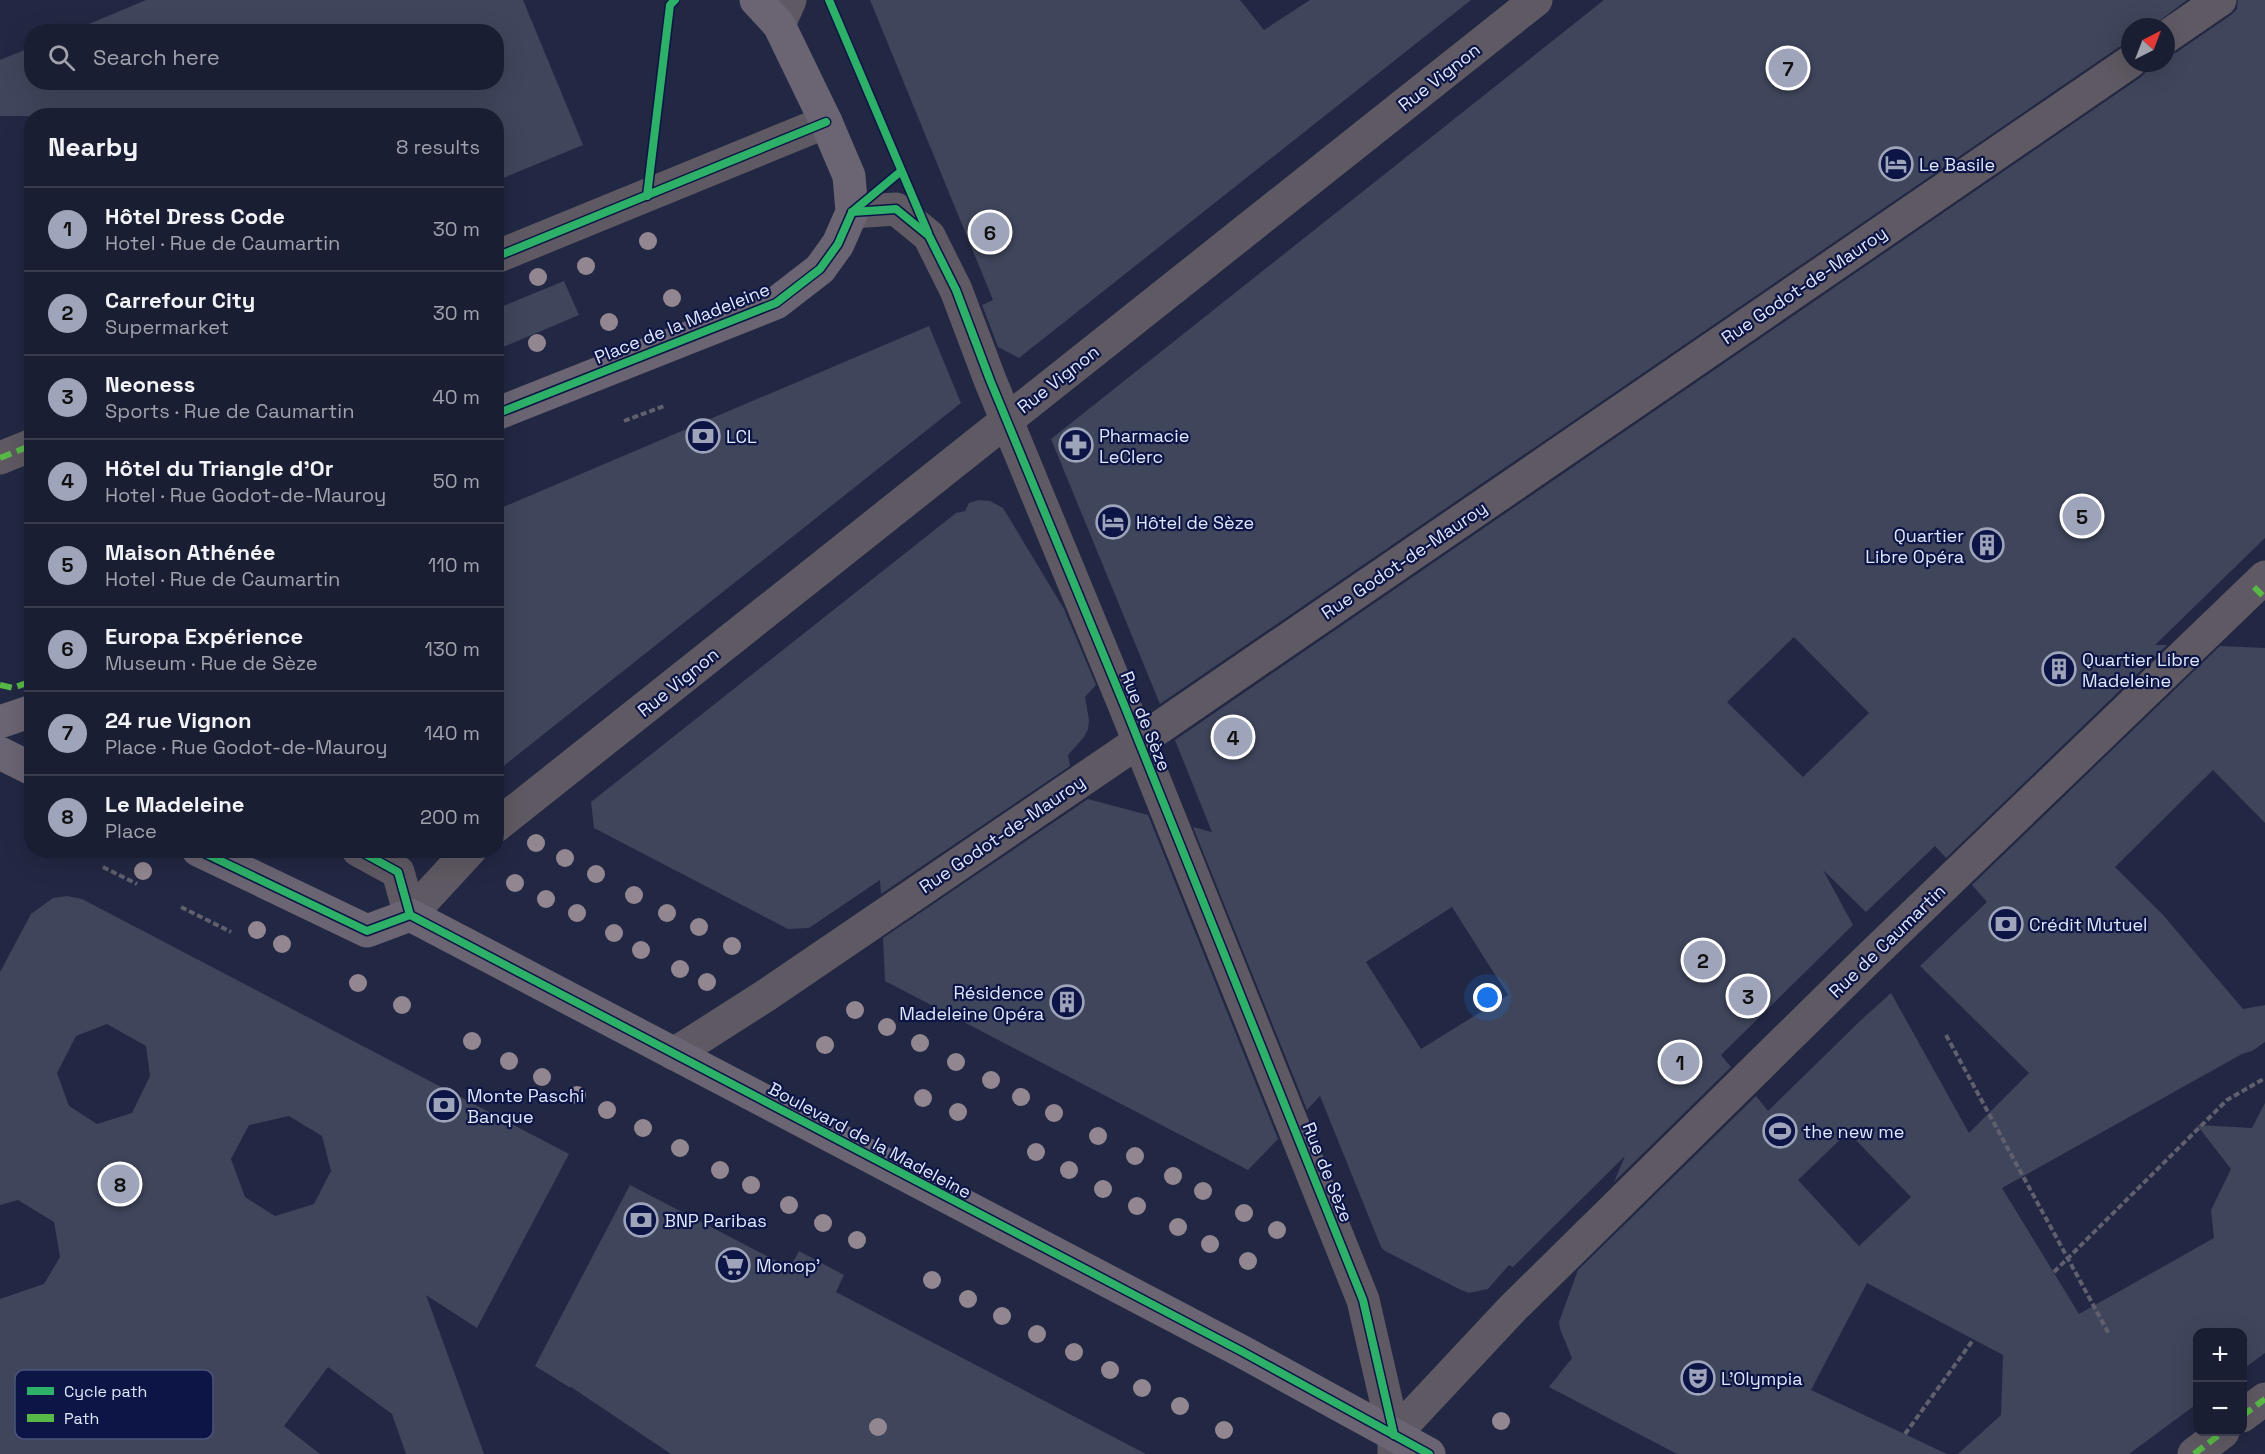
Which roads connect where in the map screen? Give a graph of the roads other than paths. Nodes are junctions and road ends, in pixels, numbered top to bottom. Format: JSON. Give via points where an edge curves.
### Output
{"nodes":[{"id":1,"x":756,"y":0,"type":"edge"},
{"id":2,"x":1536,"y":0,"type":"edge"},
{"id":3,"x":2220,"y":0,"type":"edge"},
{"id":4,"x":784,"y":12,"type":"edge"},
{"id":5,"x":2175,"y":31,"type":"edge"},
{"id":6,"x":2121,"y":68,"type":"edge"},
{"id":7,"x":826,"y":122,"type":"junction"},
{"id":8,"x":852,"y":212,"type":"junction"},
{"id":9,"x":504,"y":254,"type":"edge"},
{"id":10,"x":504,"y":411,"type":"edge"},
{"id":11,"x":1006,"y":420,"type":"junction"},
{"id":12,"x":24,"y":448,"type":"edge"},
{"id":13,"x":0,"y":458,"type":"edge"},
{"id":14,"x":2261,"y":587,"type":"edge"},
{"id":15,"x":24,"y":714,"type":"edge"},
{"id":16,"x":0,"y":722,"type":"edge"},
{"id":17,"x":1138,"y":742,"type":"junction"},
{"id":18,"x":0,"y":753,"type":"edge"},
{"id":19,"x":24,"y":765,"type":"edge"},
{"id":20,"x":504,"y":820,"type":"edge"},
{"id":21,"x":215,"y":858,"type":"edge"},
{"id":22,"x":373,"y":858,"type":"edge"},
{"id":23,"x":463,"y":858,"type":"edge"},
{"id":24,"x":410,"y":915,"type":"junction"},
{"id":25,"x":674,"y":1053,"type":"junction"},
{"id":26,"x":2265,"y":1399,"type":"edge"},
{"id":27,"x":2247,"y":1412,"type":"edge"},
{"id":28,"x":2217,"y":1436,"type":"edge"},
{"id":29,"x":1394,"y":1444,"type":"edge"},
{"id":30,"x":1429,"y":1454,"type":"edge"},
{"id":31,"x":2194,"y":1454,"type":"edge"}],
"edges":[{"from":1,"to":4,"type":"main road","name":"Place de la Madeleine"},
{"from":2,"to":11,"type":"street","name":"Rue Vignon"},
{"from":3,"to":5,"type":"street"},
{"from":4,"to":7,"type":"main road","name":"Place de la Madeleine"},
{"from":6,"to":17,"type":"street","name":"Rue Godot-de-Mauroy"},
{"from":7,"to":8,"type":"main road","name":"Place de la Madeleine","via":[[849,176]]},
{"from":7,"to":9,"type":"street"},
{"from":8,"to":10,"type":"main road","name":"Place de la Madeleine","via":[[838,244],[820,269],[776,303]]},
{"from":8,"to":11,"type":"street","name":"Rue de Sèze","via":[[896,209],[929,236],[956,290]]},
{"from":11,"to":17,"type":"street","name":"Rue de Sèze"},
{"from":11,"to":20,"type":"street","name":"Rue Vignon"},
{"from":12,"to":13,"type":"street"},
{"from":14,"to":29,"type":"street","name":"Rue de Caumartin","via":[[1869,958],[1512,1309]]},
{"from":15,"to":16,"type":"main road"},
{"from":17,"to":25,"type":"street","name":"Rue Godot-de-Mauroy","via":[[765,996]]},
{"from":17,"to":29,"type":"street","name":"Rue de Sèze","via":[[1363,1300]]},
{"from":18,"to":19,"type":"main road"},
{"from":21,"to":24,"type":"main road","via":[[367,931]]},
{"from":22,"to":24,"type":"street","via":[[398,872]]},
{"from":23,"to":24,"type":"street"},
{"from":24,"to":25,"type":"main road","name":"Boulevard de la Madeleine"},
{"from":25,"to":29,"type":"main road","name":"Boulevard de la Madeleine","via":[[1241,1352],[1316,1393]]},
{"from":26,"to":27,"type":"street"},
{"from":28,"to":31,"type":"street"},
{"from":29,"to":30,"type":"main road","name":"Boulevard de la Madeleine"}]}
